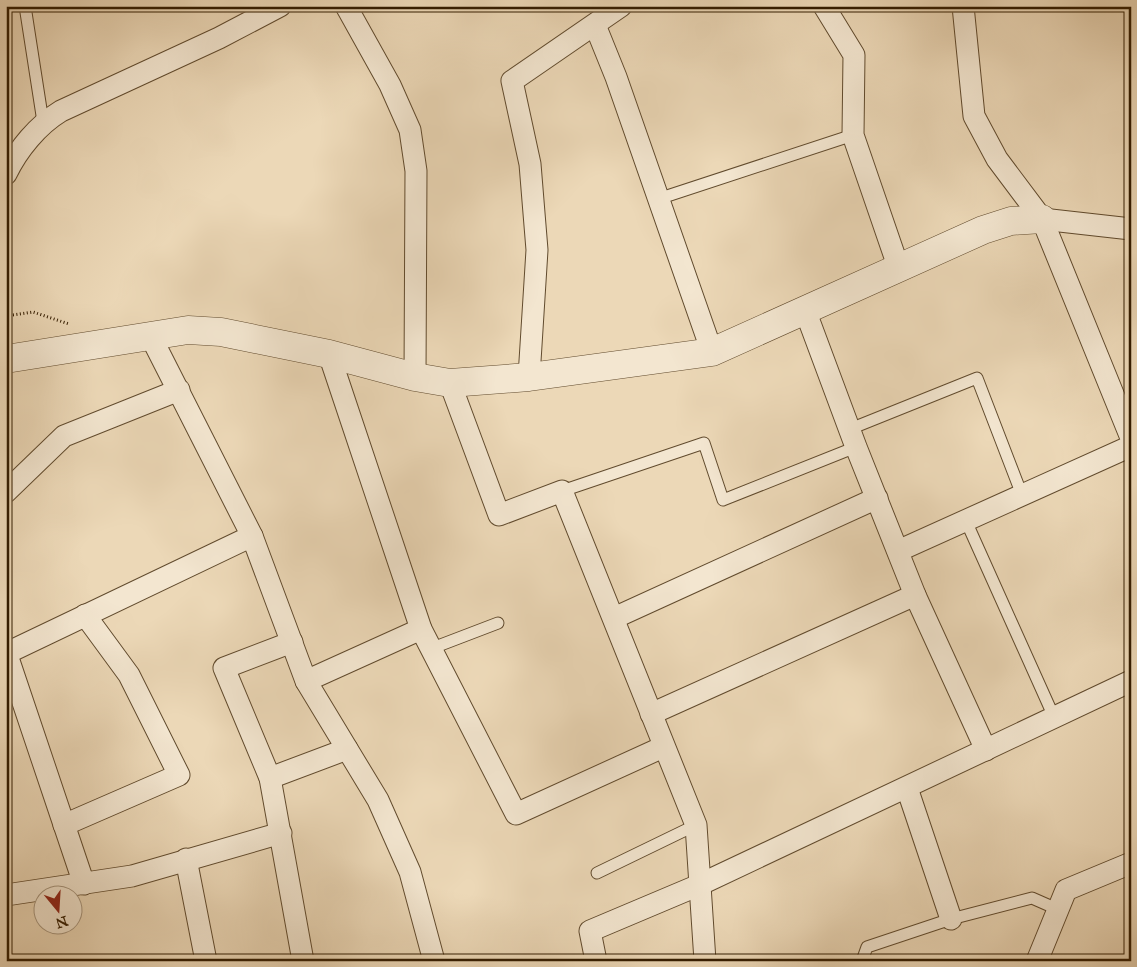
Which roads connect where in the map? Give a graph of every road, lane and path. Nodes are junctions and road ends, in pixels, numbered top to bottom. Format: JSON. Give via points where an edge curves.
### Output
{"nodes":[{"id":1,"x":25,"y":6,"type":"edge"},
{"id":2,"x":280,"y":6,"type":"edge"},
{"id":3,"x":346,"y":6,"type":"edge"},
{"id":4,"x":621,"y":6,"type":"edge"},
{"id":5,"x":824,"y":6,"type":"edge"},
{"id":6,"x":963,"y":6,"type":"edge"},
{"id":7,"x":595,"y":25,"type":"junction"},
{"id":8,"x":43,"y":122,"type":"junction"},
{"id":9,"x":853,"y":135,"type":"junction"},
{"id":10,"x":8,"y":164,"type":"edge"},
{"id":11,"x":658,"y":199,"type":"junction"},
{"id":12,"x":1042,"y":219,"type":"junction"},
{"id":13,"x":1131,"y":229,"type":"edge"},
{"id":14,"x":898,"y":266,"type":"junction"},
{"id":15,"x":6,"y":267,"type":"edge"},
{"id":16,"x":6,"y":282,"type":"edge"},
{"id":17,"x":805,"y":310,"type":"junction"},
{"id":18,"x":6,"y":316,"type":"edge"},
{"id":19,"x":78,"y":328,"type":"dead end"},
{"id":20,"x":150,"y":335,"type":"junction"},
{"id":21,"x":712,"y":352,"type":"junction"},
{"id":22,"x":329,"y":354,"type":"junction"},
{"id":23,"x":6,"y":359,"type":"edge"},
{"id":24,"x":415,"y":377,"type":"junction"},
{"id":25,"x":529,"y":377,"type":"junction"},
{"id":26,"x":450,"y":383,"type":"junction"},
{"id":27,"x":179,"y":390,"type":"junction"},
{"id":28,"x":853,"y":438,"type":"junction"},
{"id":29,"x":1131,"y":438,"type":"edge"},
{"id":30,"x":1131,"y":446,"type":"edge"},
{"id":31,"x":562,"y":491,"type":"junction"},
{"id":32,"x":6,"y":492,"type":"edge"},
{"id":33,"x":1022,"y":496,"type":"junction"},
{"id":34,"x":877,"y":498,"type":"junction"},
{"id":35,"x":966,"y":521,"type":"junction"},
{"id":36,"x":252,"y":536,"type":"junction"},
{"id":37,"x":898,"y":550,"type":"junction"},
{"id":38,"x":915,"y":595,"type":"junction"},
{"id":39,"x":86,"y":615,"type":"junction"},
{"id":40,"x":614,"y":618,"type":"junction"},
{"id":41,"x":498,"y":623,"type":"dead end"},
{"id":42,"x":421,"y":629,"type":"junction"},
{"id":43,"x":292,"y":642,"type":"junction"},
{"id":44,"x":430,"y":649,"type":"junction"},
{"id":45,"x":6,"y":653,"type":"edge"},
{"id":46,"x":306,"y":681,"type":"junction"},
{"id":47,"x":1131,"y":681,"type":"edge"},
{"id":48,"x":651,"y":714,"type":"junction"},
{"id":49,"x":1054,"y":717,"type":"junction"},
{"id":50,"x":664,"y":747,"type":"junction"},
{"id":51,"x":346,"y":749,"type":"junction"},
{"id":52,"x":986,"y":750,"type":"junction"},
{"id":53,"x":270,"y":778,"type":"junction"},
{"id":54,"x":907,"y":788,"type":"junction"},
{"id":55,"x":696,"y":825,"type":"junction"},
{"id":56,"x":64,"y":826,"type":"junction"},
{"id":57,"x":281,"y":833,"type":"junction"},
{"id":58,"x":186,"y":859,"type":"junction"},
{"id":59,"x":1131,"y":863,"type":"edge"},
{"id":60,"x":597,"y":872,"type":"dead end"},
{"id":61,"x":84,"y":884,"type":"junction"},
{"id":62,"x":699,"y":885,"type":"junction"},
{"id":63,"x":6,"y":895,"type":"edge"},
{"id":64,"x":1057,"y":909,"type":"junction"},
{"id":65,"x":951,"y":919,"type":"junction"},
{"id":66,"x":206,"y":961,"type":"edge"},
{"id":67,"x":303,"y":961,"type":"edge"},
{"id":68,"x":434,"y":961,"type":"edge"},
{"id":69,"x":596,"y":961,"type":"edge"},
{"id":70,"x":705,"y":961,"type":"edge"},
{"id":71,"x":862,"y":961,"type":"edge"},
{"id":72,"x":1037,"y":961,"type":"edge"}],
"edges":[{"from":1,"to":8,"type":"lane"},
{"from":2,"to":8,"type":"street"},
{"from":3,"to":24,"type":"street","via":[[390,85],[410,130],[416,171]]},
{"from":4,"to":7,"type":"street"},
{"from":5,"to":9,"type":"street","via":[[854,55]]},
{"from":6,"to":12,"type":"street","via":[[974,116],[997,159]]},
{"from":7,"to":11,"type":"street"},
{"from":7,"to":25,"type":"street","via":[[512,81],[530,164],[538,250]]},
{"from":8,"to":10,"type":"street"},
{"from":9,"to":11,"type":"lane"},
{"from":9,"to":14,"type":"street"},
{"from":11,"to":21,"type":"street"},
{"from":12,"to":13,"type":"street"},
{"from":12,"to":14,"type":"street","via":[[1011,221],[983,230]]},
{"from":12,"to":29,"type":"street"},
{"from":14,"to":17,"type":"street"},
{"from":15,"to":16,"type":"path","via":[[9,272]]},
{"from":17,"to":21,"type":"street"},
{"from":17,"to":28,"type":"street"},
{"from":18,"to":19,"type":"path","via":[[32,312]]},
{"from":20,"to":22,"type":"street","via":[[188,330],[221,332]]},
{"from":20,"to":23,"type":"street"},
{"from":20,"to":27,"type":"street"},
{"from":21,"to":25,"type":"street"},
{"from":22,"to":24,"type":"street"},
{"from":22,"to":42,"type":"street"},
{"from":24,"to":26,"type":"street"},
{"from":25,"to":26,"type":"street"},
{"from":26,"to":31,"type":"street","via":[[499,515]]},
{"from":27,"to":32,"type":"street","via":[[64,436]]},
{"from":27,"to":36,"type":"street"},
{"from":28,"to":31,"type":"lane","via":[[723,500],[704,442]]},
{"from":28,"to":33,"type":"lane","via":[[977,378]]},
{"from":28,"to":34,"type":"street"},
{"from":30,"to":33,"type":"street"},
{"from":31,"to":40,"type":"street"},
{"from":33,"to":35,"type":"street"},
{"from":34,"to":37,"type":"street"},
{"from":34,"to":40,"type":"street"},
{"from":35,"to":37,"type":"street"},
{"from":35,"to":49,"type":"lane"},
{"from":36,"to":39,"type":"street"},
{"from":36,"to":43,"type":"street"},
{"from":37,"to":38,"type":"street"},
{"from":38,"to":48,"type":"street"},
{"from":38,"to":52,"type":"street"},
{"from":39,"to":45,"type":"street"},
{"from":39,"to":56,"type":"street","via":[[128,675],[178,775]]},
{"from":40,"to":48,"type":"street"},
{"from":41,"to":44,"type":"lane"},
{"from":42,"to":44,"type":"street"},
{"from":42,"to":46,"type":"street"},
{"from":43,"to":46,"type":"street"},
{"from":43,"to":53,"type":"street","via":[[224,668]]},
{"from":44,"to":50,"type":"street","via":[[516,814]]},
{"from":45,"to":56,"type":"street"},
{"from":46,"to":51,"type":"street"},
{"from":47,"to":49,"type":"street"},
{"from":48,"to":50,"type":"street"},
{"from":49,"to":52,"type":"street"},
{"from":50,"to":55,"type":"street"},
{"from":51,"to":53,"type":"street"},
{"from":51,"to":68,"type":"street","via":[[378,800],[410,872]]},
{"from":52,"to":54,"type":"street"},
{"from":53,"to":57,"type":"street"},
{"from":54,"to":62,"type":"street"},
{"from":54,"to":65,"type":"street"},
{"from":55,"to":60,"type":"lane"},
{"from":55,"to":62,"type":"street"},
{"from":56,"to":61,"type":"street"},
{"from":57,"to":58,"type":"street"},
{"from":57,"to":67,"type":"street"},
{"from":58,"to":61,"type":"street","via":[[132,876]]},
{"from":58,"to":66,"type":"street"},
{"from":59,"to":64,"type":"street","via":[[1066,890]]},
{"from":61,"to":63,"type":"street"},
{"from":62,"to":69,"type":"street","via":[[590,931]]},
{"from":62,"to":70,"type":"street"},
{"from":64,"to":65,"type":"lane","via":[[1032,898]]},
{"from":64,"to":72,"type":"street"},
{"from":65,"to":71,"type":"lane","via":[[867,947]]}]}
